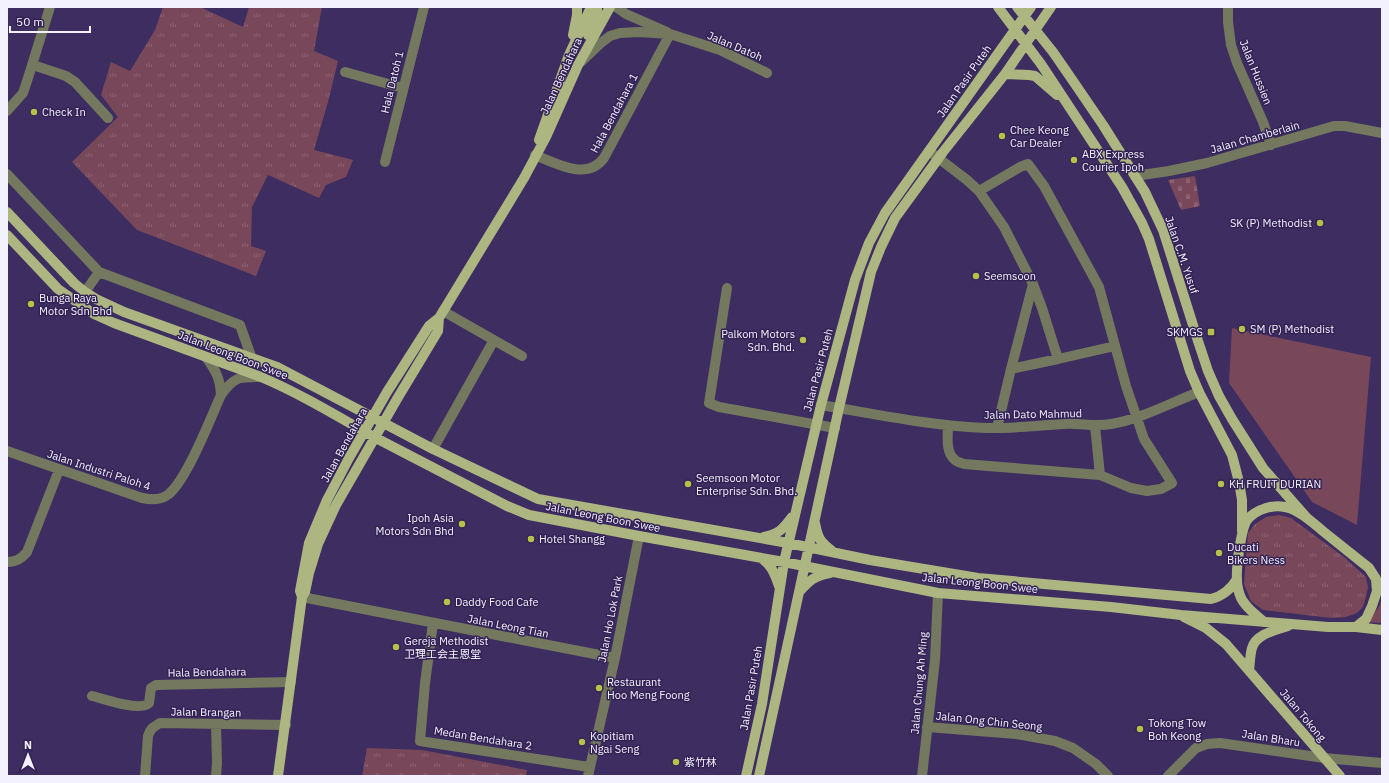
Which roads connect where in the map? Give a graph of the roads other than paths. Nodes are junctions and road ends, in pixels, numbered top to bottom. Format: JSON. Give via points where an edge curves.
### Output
{"nodes":[{"id":1,"x":50,"y":7,"type":"edge"},
{"id":2,"x":424,"y":7,"type":"edge"},
{"id":3,"x":577,"y":7,"type":"edge"},
{"id":4,"x":593,"y":7,"type":"edge"},
{"id":5,"x":610,"y":7,"type":"edge"},
{"id":6,"x":616,"y":7,"type":"edge"},
{"id":7,"x":998,"y":7,"type":"edge"},
{"id":8,"x":1017,"y":7,"type":"edge"},
{"id":9,"x":1031,"y":7,"type":"edge"},
{"id":10,"x":1051,"y":7,"type":"edge"},
{"id":11,"x":1228,"y":7,"type":"edge"},
{"id":12,"x":1024,"y":16,"type":"junction"},
{"id":13,"x":1015,"y":29,"type":"junction"},
{"id":14,"x":1036,"y":29,"type":"junction"},
{"id":15,"x":670,"y":34,"type":"junction"},
{"id":16,"x":1026,"y":44,"type":"junction"},
{"id":17,"x":569,"y":54,"type":"junction"},
{"id":18,"x":33,"y":65,"type":"junction"},
{"id":19,"x":578,"y":65,"type":"junction"},
{"id":20,"x":345,"y":72,"type":"dead end"},
{"id":21,"x":767,"y":73,"type":"dead end"},
{"id":22,"x":1005,"y":74,"type":"junction"},
{"id":23,"x":403,"y":88,"type":"junction"},
{"id":24,"x":1069,"y":106,"type":"junction"},
{"id":25,"x":7,"y":111,"type":"edge"},
{"id":26,"x":108,"y":118,"type":"dead end"},
{"id":27,"x":1382,"y":133,"type":"edge"},
{"id":28,"x":1271,"y":145,"type":"junction"},
{"id":29,"x":929,"y":151,"type":"junction"},
{"id":30,"x":535,"y":155,"type":"junction"},
{"id":31,"x":939,"y":158,"type":"junction"},
{"id":32,"x":385,"y":162,"type":"dead end"},
{"id":33,"x":7,"y":174,"type":"edge"},
{"id":34,"x":1135,"y":176,"type":"junction"},
{"id":35,"x":979,"y":191,"type":"junction"},
{"id":36,"x":7,"y":212,"type":"edge"},
{"id":37,"x":7,"y":235,"type":"edge"},
{"id":38,"x":98,"y":272,"type":"junction"},
{"id":39,"x":1033,"y":284,"type":"junction"},
{"id":40,"x":728,"y":288,"type":"dead end"},
{"id":41,"x":85,"y":292,"type":"junction"},
{"id":42,"x":441,"y":315,"type":"junction"},
{"id":43,"x":494,"y":340,"type":"junction"},
{"id":44,"x":1115,"y":346,"type":"junction"},
{"id":45,"x":250,"y":356,"type":"junction"},
{"id":46,"x":522,"y":356,"type":"dead end"},
{"id":47,"x":206,"y":357,"type":"junction"},
{"id":48,"x":1058,"y":359,"type":"junction"},
{"id":49,"x":1011,"y":369,"type":"junction"},
{"id":50,"x":261,"y":377,"type":"junction"},
{"id":51,"x":1199,"y":392,"type":"junction"},
{"id":52,"x":221,"y":396,"type":"junction"},
{"id":53,"x":821,"y":405,"type":"junction"},
{"id":54,"x":839,"y":408,"type":"junction"},
{"id":55,"x":1137,"y":417,"type":"junction"},
{"id":56,"x":816,"y":425,"type":"junction"},
{"id":57,"x":948,"y":425,"type":"junction"},
{"id":58,"x":1095,"y":426,"type":"junction"},
{"id":59,"x":374,"y":427,"type":"junction"},
{"id":60,"x":835,"y":428,"type":"junction"},
{"id":61,"x":997,"y":428,"type":"junction"},
{"id":62,"x":433,"y":449,"type":"junction"},
{"id":63,"x":7,"y":451,"type":"edge"},
{"id":64,"x":59,"y":470,"type":"junction"},
{"id":65,"x":1100,"y":475,"type":"junction"},
{"id":66,"x":795,"y":514,"type":"junction"},
{"id":67,"x":1307,"y":518,"type":"junction"},
{"id":68,"x":815,"y":519,"type":"junction"},
{"id":69,"x":1242,"y":531,"type":"junction"},
{"id":70,"x":639,"y":536,"type":"junction"},
{"id":71,"x":759,"y":538,"type":"junction"},
{"id":72,"x":788,"y":543,"type":"junction"},
{"id":73,"x":808,"y":546,"type":"junction"},
{"id":74,"x":833,"y":552,"type":"junction"},
{"id":75,"x":759,"y":558,"type":"junction"},
{"id":76,"x":7,"y":562,"type":"edge"},
{"id":77,"x":784,"y":562,"type":"junction"},
{"id":78,"x":804,"y":566,"type":"junction"},
{"id":79,"x":1369,"y":568,"type":"junction"},
{"id":80,"x":834,"y":572,"type":"junction"},
{"id":81,"x":1382,"y":576,"type":"edge"},
{"id":82,"x":1237,"y":579,"type":"junction"},
{"id":83,"x":779,"y":587,"type":"junction"},
{"id":84,"x":938,"y":593,"type":"junction"},
{"id":85,"x":798,"y":594,"type":"junction"},
{"id":86,"x":302,"y":597,"type":"junction"},
{"id":87,"x":1181,"y":615,"type":"junction"},
{"id":88,"x":1264,"y":622,"type":"junction"},
{"id":89,"x":433,"y":623,"type":"junction"},
{"id":90,"x":1294,"y":624,"type":"junction"},
{"id":91,"x":1356,"y":627,"type":"junction"},
{"id":92,"x":1382,"y":630,"type":"edge"},
{"id":93,"x":615,"y":658,"type":"junction"},
{"id":94,"x":1249,"y":670,"type":"junction"},
{"id":95,"x":291,"y":682,"type":"junction"},
{"id":96,"x":92,"y":696,"type":"dead end"},
{"id":97,"x":216,"y":724,"type":"junction"},
{"id":98,"x":286,"y":725,"type":"junction"},
{"id":99,"x":927,"y":726,"type":"junction"},
{"id":100,"x":1324,"y":758,"type":"junction"},
{"id":101,"x":1382,"y":763,"type":"edge"},
{"id":102,"x":588,"y":771,"type":"edge"},
{"id":103,"x":1338,"y":775,"type":"edge"},
{"id":104,"x":145,"y":776,"type":"edge"},
{"id":105,"x":216,"y":776,"type":"edge"},
{"id":106,"x":278,"y":776,"type":"edge"},
{"id":107,"x":746,"y":776,"type":"edge"},
{"id":108,"x":759,"y":776,"type":"edge"},
{"id":109,"x":922,"y":776,"type":"edge"},
{"id":110,"x":1108,"y":776,"type":"edge"},
{"id":111,"x":1168,"y":776,"type":"edge"}],
"edges":[{"from":1,"to":18,"type":"street"},
{"from":2,"to":23,"type":"street","name":"Hala Datoh 1"},
{"from":3,"to":17,"type":"main road"},
{"from":4,"to":17,"type":"main road","name":"Jalan Bendahara"},
{"from":4,"to":19,"type":"main road","via":[[597,13]]},
{"from":5,"to":19,"type":"main road","name":"Jalan Bendahara"},
{"from":6,"to":15,"type":"street","name":"Jalan Datoh"},
{"from":7,"to":13,"type":"main road"},
{"from":8,"to":12,"type":"main road","name":"Jalan C.M. Yusuf"},
{"from":9,"to":12,"type":"main road","name":"Jalan Pasir Puteh"},
{"from":10,"to":14,"type":"main road"},
{"from":11,"to":28,"type":"street","name":"Jalan Hussien","via":[[1231,45]]},
{"from":12,"to":13,"type":"main road","name":"Jalan Pasir Puteh"},
{"from":12,"to":14,"type":"main road","name":"Jalan C.M. Yusuf"},
{"from":12,"to":16,"type":"main road"},
{"from":13,"to":16,"type":"main road"},
{"from":13,"to":29,"type":"main road","name":"Jalan Pasir Puteh"},
{"from":14,"to":16,"type":"main road"},
{"from":14,"to":34,"type":"main road","name":"Jalan C.M. Yusuf"},
{"from":15,"to":19,"type":"street","name":"Jalan Datoh","via":[[639,32],[610,36]]},
{"from":15,"to":21,"type":"street","name":"Jalan Datoh","via":[[720,50]]},
{"from":15,"to":30,"type":"street","name":"Hala Bendahara 1","via":[[599,165],[581,170],[568,168]]},
{"from":16,"to":22,"type":"main road"},
{"from":16,"to":24,"type":"main road"},
{"from":17,"to":30,"type":"main road","name":"Jalan Bendahara"},
{"from":18,"to":25,"type":"street","via":[[23,93]]},
{"from":18,"to":26,"type":"street","via":[[66,76],[75,82]]},
{"from":19,"to":30,"type":"main road","name":"Jalan Bendahara","via":[[546,138]]},
{"from":20,"to":23,"type":"street"},
{"from":22,"to":24,"type":"main road","via":[[1035,76]]},
{"from":22,"to":31,"type":"main road"},
{"from":23,"to":32,"type":"street","name":"Hala Datoh 1"},
{"from":24,"to":51,"type":"main road","via":[[1122,187],[1142,223]]},
{"from":27,"to":28,"type":"street","name":"Jalan Chamberlain","via":[[1334,126]]},
{"from":28,"to":34,"type":"street","name":"Jalan Chamberlain","via":[[1205,164]]},
{"from":29,"to":31,"type":"street"},
{"from":29,"to":53,"type":"main road","name":"Jalan Pasir Puteh","via":[[885,213],[869,243],[855,280]]},
{"from":30,"to":42,"type":"main road","name":"Jalan Bendahara","via":[[524,178]]},
{"from":31,"to":35,"type":"street"},
{"from":31,"to":54,"type":"main road","via":[[895,218],[881,247],[872,272]]},
{"from":33,"to":38,"type":"street","name":"Jalan Leong Boon Swee"},
{"from":34,"to":67,"type":"main road","name":"Jalan C.M. Yusuf","via":[[1163,230],[1208,371],[1219,396],[1263,468]]},
{"from":35,"to":39,"type":"street","via":[[1004,228]]},
{"from":35,"to":44,"type":"street","via":[[1028,164],[1044,186],[1099,287]]},
{"from":36,"to":41,"type":"main road","name":"Jalan Leong Boon Swee"},
{"from":37,"to":47,"type":"main road","name":"Jalan Leong Boon Swee","via":[[58,289],[94,314]]},
{"from":38,"to":41,"type":"street"},
{"from":38,"to":45,"type":"street","name":"Jalan Leong Boon Swee","via":[[240,325]]},
{"from":39,"to":48,"type":"street"},
{"from":39,"to":49,"type":"street"},
{"from":40,"to":56,"type":"street","via":[[709,403]]},
{"from":41,"to":45,"type":"main road","name":"Jalan Leong Boon Swee","via":[[124,312]]},
{"from":42,"to":43,"type":"street"},
{"from":42,"to":59,"type":"main road","name":"Jalan Bendahara","via":[[438,331]]},
{"from":43,"to":46,"type":"street"},
{"from":43,"to":62,"type":"street"},
{"from":44,"to":48,"type":"street"},
{"from":44,"to":55,"type":"street"},
{"from":45,"to":59,"type":"main road","name":"Jalan Leong Boon Swee","via":[[277,367]]},
{"from":47,"to":50,"type":"main road","name":"Jalan Leong Boon Swee"},
{"from":47,"to":52,"type":"street","via":[[218,375]]},
{"from":48,"to":49,"type":"street"},
{"from":49,"to":61,"type":"street"},
{"from":50,"to":52,"type":"street","name":"Jalan Industri Paloh 4","via":[[246,377],[232,381]]},
{"from":50,"to":59,"type":"main road","name":"Jalan Leong Boon Swee"},
{"from":51,"to":55,"type":"street","name":"Jalan Dato Mahmud"},
{"from":51,"to":69,"type":"main road","via":[[1232,455],[1240,488]]},
{"from":52,"to":64,"type":"street","name":"Jalan Industri Paloh 4","via":[[190,462],[174,489],[159,499],[142,498]]},
{"from":53,"to":54,"type":"street","name":"Jalan Dato Mahmud"},
{"from":53,"to":56,"type":"main road","name":"Jalan Pasir Puteh"},
{"from":54,"to":57,"type":"street","name":"Jalan Dato Mahmud"},
{"from":54,"to":60,"type":"main road"},
{"from":55,"to":58,"type":"street","name":"Jalan Dato Mahmud"},
{"from":55,"to":65,"type":"street","via":[[1144,439],[1172,483],[1161,489],[1147,491],[1131,488]]},
{"from":56,"to":60,"type":"street"},
{"from":56,"to":66,"type":"main road","name":"Jalan Pasir Puteh"},
{"from":57,"to":61,"type":"street","name":"Jalan Dato Mahmud"},
{"from":57,"to":65,"type":"street","via":[[950,454],[964,464]]},
{"from":58,"to":61,"type":"street","name":"Jalan Dato Mahmud","via":[[1067,424]]},
{"from":58,"to":65,"type":"street"},
{"from":59,"to":62,"type":"main road","name":"Jalan Leong Boon Swee"},
{"from":59,"to":70,"type":"main road","name":"Jalan Leong Boon Swee","via":[[507,506],[529,515]]},
{"from":59,"to":86,"type":"main road","name":"Jalan Bendahara","via":[[325,527]]},
{"from":60,"to":68,"type":"main road"},
{"from":62,"to":71,"type":"main road","name":"Jalan Leong Boon Swee","via":[[538,499]]},
{"from":63,"to":64,"type":"street","name":"Jalan Industri Paloh 4"},
{"from":64,"to":76,"type":"street","via":[[27,552],[22,559]]},
{"from":66,"to":71,"type":"main road","via":[[785,528],[776,534]]},
{"from":66,"to":72,"type":"main road","name":"Jalan Pasir Puteh"},
{"from":67,"to":69,"type":"main road","via":[[1288,507],[1266,508],[1247,520]]},
{"from":67,"to":79,"type":"main road"},
{"from":68,"to":73,"type":"main road"},
{"from":68,"to":74,"type":"main road","via":[[821,542]]},
{"from":69,"to":82,"type":"main road"},
{"from":70,"to":75,"type":"main road","name":"Jalan Leong Boon Swee"},
{"from":70,"to":93,"type":"street","name":"Jalan Ho Lok Park"},
{"from":71,"to":72,"type":"main road","name":"Jalan Leong Boon Swee"},
{"from":72,"to":73,"type":"main road","name":"Jalan Leong Boon Swee"},
{"from":72,"to":77,"type":"main road","name":"Jalan Pasir Puteh"},
{"from":73,"to":74,"type":"main road","name":"Jalan Leong Boon Swee"},
{"from":73,"to":78,"type":"main road"},
{"from":74,"to":82,"type":"main road","name":"Jalan Leong Boon Swee","via":[[978,578],[1211,600],[1231,588]]},
{"from":75,"to":77,"type":"main road","name":"Jalan Leong Boon Swee"},
{"from":75,"to":83,"type":"main road","via":[[770,566]]},
{"from":77,"to":78,"type":"main road","name":"Jalan Leong Boon Swee"},
{"from":77,"to":83,"type":"main road","name":"Jalan Pasir Puteh"},
{"from":78,"to":80,"type":"main road","name":"Jalan Leong Boon Swee"},
{"from":78,"to":85,"type":"main road"},
{"from":79,"to":81,"type":"main road"},
{"from":79,"to":91,"type":"main road","via":[[1376,579],[1377,592],[1366,619]]},
{"from":80,"to":84,"type":"main road","name":"Jalan Leong Boon Swee"},
{"from":80,"to":85,"type":"main road","via":[[818,575],[808,581]]},
{"from":82,"to":88,"type":"main road","via":[[1240,596],[1246,607]]},
{"from":83,"to":107,"type":"main road","name":"Jalan Pasir Puteh","via":[[762,704]]},
{"from":84,"to":87,"type":"main road","name":"Jalan Leong Boon Swee"},
{"from":84,"to":99,"type":"street","name":"Jalan Chung Ah Ming","via":[[935,660]]},
{"from":85,"to":108,"type":"main road"},
{"from":86,"to":89,"type":"street","name":"Jalan Leong Tian"},
{"from":86,"to":95,"type":"main road","name":"Jalan Bendahara"},
{"from":87,"to":88,"type":"main road","name":"Jalan Leong Boon Swee"},
{"from":87,"to":94,"type":"main road","name":"Jalan Tokong","via":[[1206,628],[1226,644]]},
{"from":88,"to":90,"type":"main road"},
{"from":89,"to":93,"type":"street","name":"Jalan Leong Tian"},
{"from":89,"to":102,"type":"street","name":"Medan Bendahara 2","via":[[420,741]]},
{"from":90,"to":91,"type":"main road"},
{"from":90,"to":94,"type":"main road","via":[[1258,638],[1252,646]]},
{"from":91,"to":92,"type":"main road"},
{"from":93,"to":102,"type":"street","name":"Jalan Ho Lok Park"},
{"from":94,"to":100,"type":"main road","name":"Jalan Tokong"},
{"from":95,"to":96,"type":"street","name":"Hala Bendahara","via":[[156,685],[151,688],[149,703],[144,706]]},
{"from":95,"to":98,"type":"main road","name":"Jalan Bendahara"},
{"from":97,"to":98,"type":"street","name":"Jalan Brangan"},
{"from":97,"to":104,"type":"street","name":"Jalan Brangan","via":[[168,723],[154,726],[148,736]]},
{"from":97,"to":105,"type":"street"},
{"from":98,"to":106,"type":"main road","name":"Jalan Bendahara"},
{"from":99,"to":109,"type":"street","name":"Jalan Chung Ah Ming"},
{"from":99,"to":110,"type":"street","name":"Jalan Ong Chin Seong","via":[[1016,734],[1055,741],[1073,748]]},
{"from":100,"to":101,"type":"street","name":"Jalan Bharu"},
{"from":100,"to":103,"type":"main road","name":"Jalan Tokong"},
{"from":100,"to":111,"type":"street","name":"Jalan Bharu","via":[[1220,743],[1207,744],[1196,748]]}]}
